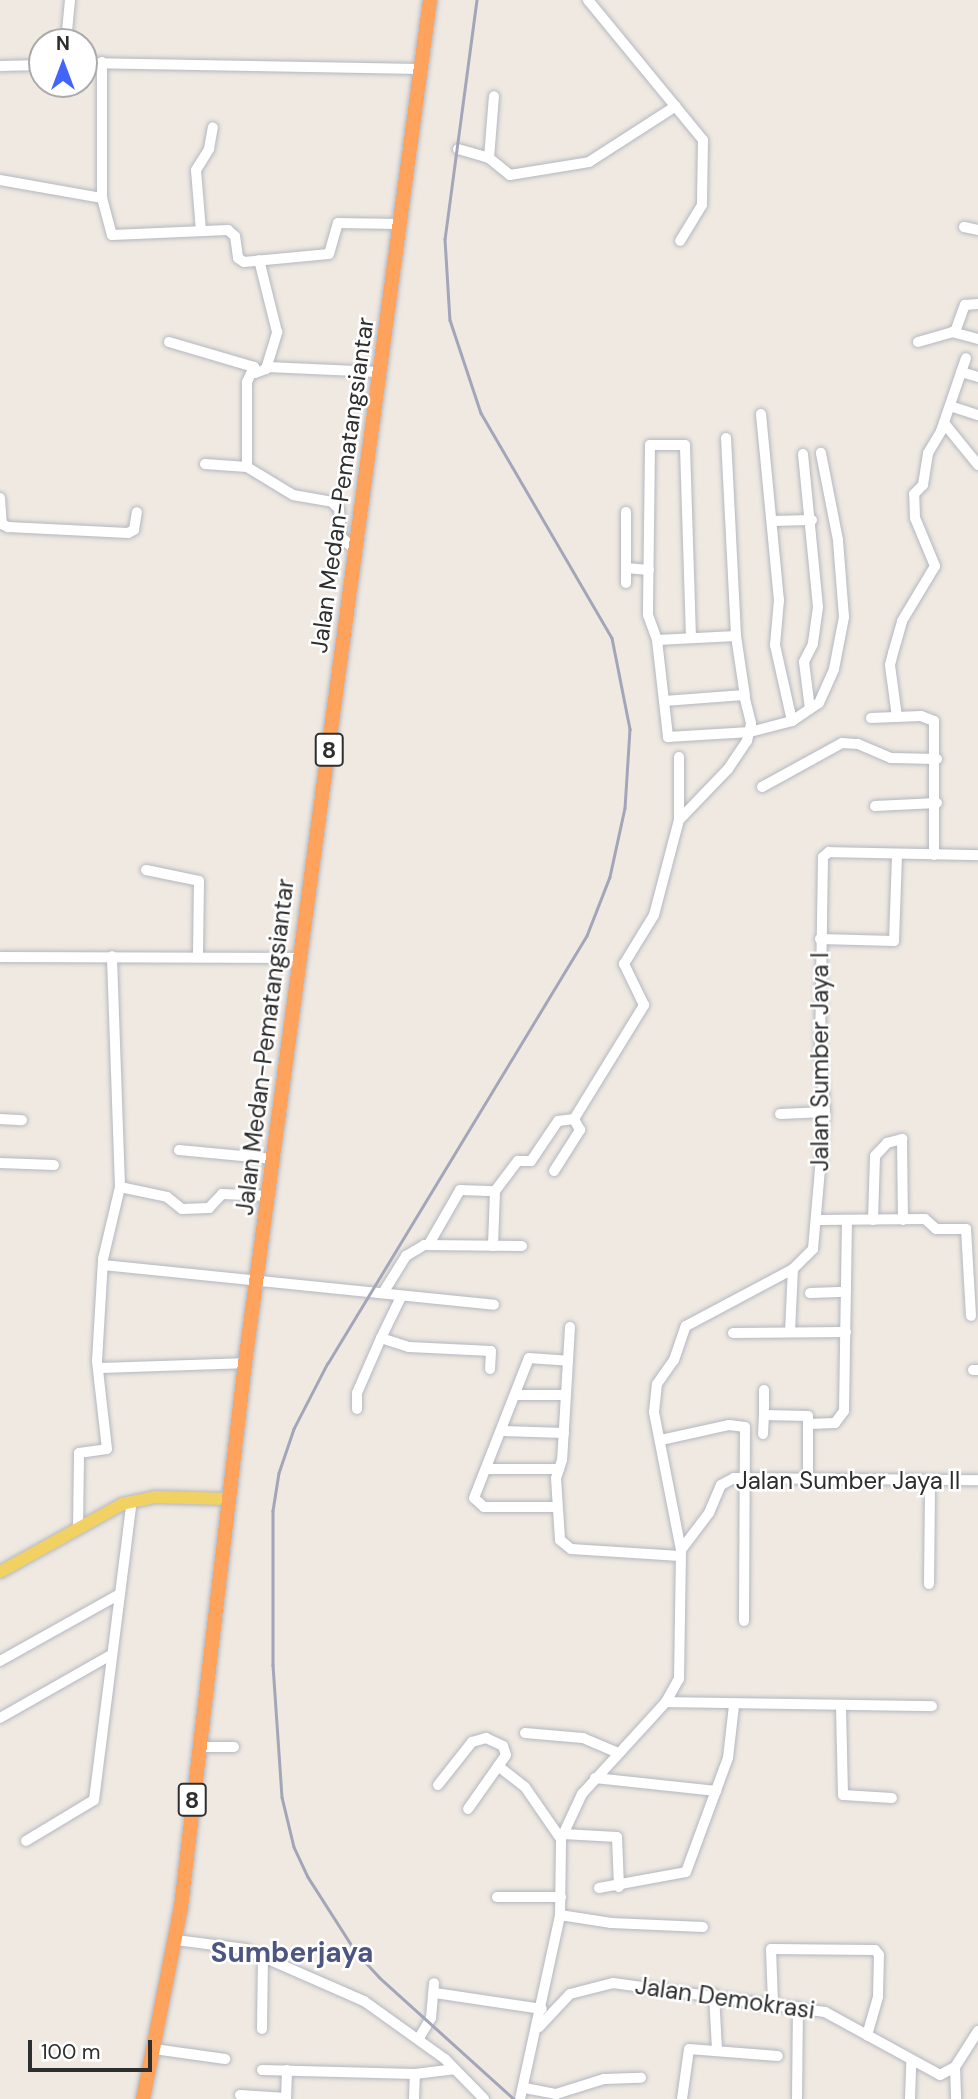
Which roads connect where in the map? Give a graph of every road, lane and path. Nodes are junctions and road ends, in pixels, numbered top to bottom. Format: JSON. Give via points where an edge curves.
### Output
{"nodes":[{"id":1,"x":70,"y":0,"type":"edge"},
{"id":2,"x":430,"y":0,"type":"edge"},
{"id":3,"x":588,"y":0,"type":"edge"},
{"id":4,"x":67,"y":28,"type":"edge"},
{"id":5,"x":98,"y":62,"type":"edge"},
{"id":6,"x":102,"y":62,"type":"junction"},
{"id":7,"x":28,"y":65,"type":"edge"},
{"id":8,"x":0,"y":66,"type":"edge"},
{"id":9,"x":421,"y":69,"type":"junction"},
{"id":10,"x":494,"y":96,"type":"dead end"},
{"id":11,"x":676,"y":106,"type":"junction"},
{"id":12,"x":213,"y":127,"type":"dead end"},
{"id":13,"x":458,"y":149,"type":"dead end"},
{"id":14,"x":489,"y":158,"type":"junction"},
{"id":15,"x":0,"y":180,"type":"edge"},
{"id":16,"x":102,"y":198,"type":"junction"},
{"id":17,"x":400,"y":224,"type":"junction"},
{"id":18,"x":964,"y":227,"type":"dead end"},
{"id":19,"x":978,"y":230,"type":"edge"},
{"id":20,"x":201,"y":231,"type":"junction"},
{"id":21,"x":680,"y":241,"type":"dead end"},
{"id":22,"x":259,"y":260,"type":"junction"},
{"id":23,"x":978,"y":304,"type":"edge"},
{"id":24,"x":956,"y":332,"type":"junction"},
{"id":25,"x":978,"y":339,"type":"edge"},
{"id":26,"x":169,"y":342,"type":"dead end"},
{"id":27,"x":918,"y":342,"type":"dead end"},
{"id":28,"x":966,"y":358,"type":"dead end"},
{"id":29,"x":267,"y":367,"type":"junction"},
{"id":30,"x":379,"y":372,"type":"junction"},
{"id":31,"x":961,"y":372,"type":"junction"},
{"id":32,"x":255,"y":373,"type":"junction"},
{"id":33,"x":978,"y":377,"type":"edge"},
{"id":34,"x":950,"y":406,"type":"junction"},
{"id":35,"x":761,"y":414,"type":"dead end"},
{"id":36,"x":978,"y":415,"type":"edge"},
{"id":37,"x":944,"y":424,"type":"junction"},
{"id":38,"x":726,"y":438,"type":"dead end"},
{"id":39,"x":821,"y":453,"type":"dead end"},
{"id":40,"x":803,"y":454,"type":"dead end"},
{"id":41,"x":977,"y":461,"type":"edge"},
{"id":42,"x":205,"y":464,"type":"dead end"},
{"id":43,"x":247,"y":467,"type":"junction"},
{"id":44,"x":0,"y":498,"type":"edge"},
{"id":45,"x":137,"y":512,"type":"dead end"},
{"id":46,"x":626,"y":512,"type":"dead end"},
{"id":47,"x":812,"y":520,"type":"junction"},
{"id":48,"x":772,"y":521,"type":"junction"},
{"id":49,"x":354,"y":549,"type":"junction"},
{"id":50,"x":626,"y":568,"type":"junction"},
{"id":51,"x":649,"y":570,"type":"junction"},
{"id":52,"x":626,"y":583,"type":"dead end"},
{"id":53,"x":736,"y":636,"type":"junction"},
{"id":54,"x":691,"y":638,"type":"junction"},
{"id":55,"x":657,"y":640,"type":"junction"},
{"id":56,"x":745,"y":696,"type":"junction"},
{"id":57,"x":664,"y":701,"type":"junction"},
{"id":58,"x":810,"y":709,"type":"junction"},
{"id":59,"x":897,"y":716,"type":"junction"},
{"id":60,"x":871,"y":718,"type":"dead end"},
{"id":61,"x":792,"y":721,"type":"junction"},
{"id":62,"x":750,"y":732,"type":"junction"},
{"id":63,"x":679,"y":757,"type":"dead end"},
{"id":64,"x":937,"y":759,"type":"junction"},
{"id":65,"x":762,"y":787,"type":"dead end"},
{"id":66,"x":937,"y":803,"type":"junction"},
{"id":67,"x":875,"y":806,"type":"dead end"},
{"id":68,"x":679,"y":820,"type":"junction"},
{"id":69,"x":934,"y":855,"type":"junction"},
{"id":70,"x":978,"y":855,"type":"edge"},
{"id":71,"x":897,"y":856,"type":"junction"},
{"id":72,"x":145,"y":870,"type":"dead end"},
{"id":73,"x":820,"y":939,"type":"junction"},
{"id":74,"x":111,"y":956,"type":"junction"},
{"id":75,"x":0,"y":957,"type":"edge"},
{"id":76,"x":198,"y":957,"type":"junction"},
{"id":77,"x":300,"y":958,"type":"junction"},
{"id":78,"x":825,"y":1112,"type":"junction"},
{"id":79,"x":780,"y":1114,"type":"dead end"},
{"id":80,"x":574,"y":1118,"type":"junction"},
{"id":81,"x":0,"y":1119,"type":"edge"},
{"id":82,"x":22,"y":1120,"type":"dead end"},
{"id":83,"x":179,"y":1150,"type":"dead end"},
{"id":84,"x":274,"y":1159,"type":"junction"},
{"id":85,"x":0,"y":1163,"type":"edge"},
{"id":86,"x":54,"y":1165,"type":"dead end"},
{"id":87,"x":554,"y":1171,"type":"dead end"},
{"id":88,"x":120,"y":1187,"type":"junction"},
{"id":89,"x":495,"y":1191,"type":"junction"},
{"id":90,"x":270,"y":1196,"type":"junction"},
{"id":91,"x":818,"y":1220,"type":"junction"},
{"id":92,"x":873,"y":1220,"type":"junction"},
{"id":93,"x":903,"y":1220,"type":"junction"},
{"id":94,"x":847,"y":1221,"type":"junction"},
{"id":95,"x":429,"y":1244,"type":"junction"},
{"id":96,"x":493,"y":1245,"type":"junction"},
{"id":97,"x":522,"y":1246,"type":"dead end"},
{"id":98,"x":103,"y":1265,"type":"junction"},
{"id":99,"x":793,"y":1269,"type":"junction"},
{"id":100,"x":258,"y":1278,"type":"junction"},
{"id":101,"x":846,"y":1292,"type":"junction"},
{"id":102,"x":383,"y":1293,"type":"junction"},
{"id":103,"x":810,"y":1293,"type":"dead end"},
{"id":104,"x":401,"y":1297,"type":"junction"},
{"id":105,"x":494,"y":1305,"type":"dead end"},
{"id":106,"x":971,"y":1316,"type":"dead end"},
{"id":107,"x":570,"y":1327,"type":"dead end"},
{"id":108,"x":790,"y":1332,"type":"junction"},
{"id":109,"x":846,"y":1332,"type":"junction"},
{"id":110,"x":733,"y":1333,"type":"dead end"},
{"id":111,"x":380,"y":1338,"type":"junction"},
{"id":112,"x":568,"y":1361,"type":"junction"},
{"id":113,"x":245,"y":1363,"type":"junction"},
{"id":114,"x":98,"y":1368,"type":"junction"},
{"id":115,"x":490,"y":1369,"type":"dead end"},
{"id":116,"x":764,"y":1390,"type":"dead end"},
{"id":117,"x":516,"y":1395,"type":"junction"},
{"id":118,"x":566,"y":1395,"type":"junction"},
{"id":119,"x":357,"y":1409,"type":"dead end"},
{"id":120,"x":764,"y":1415,"type":"junction"},
{"id":121,"x":809,"y":1424,"type":"junction"},
{"id":122,"x":503,"y":1431,"type":"junction"},
{"id":123,"x":564,"y":1433,"type":"junction"},
{"id":124,"x":763,"y":1434,"type":"dead end"},
{"id":125,"x":661,"y":1440,"type":"junction"},
{"id":126,"x":486,"y":1469,"type":"junction"},
{"id":127,"x":559,"y":1469,"type":"junction"},
{"id":128,"x":747,"y":1478,"type":"junction"},
{"id":129,"x":807,"y":1479,"type":"junction"},
{"id":130,"x":930,"y":1480,"type":"junction"},
{"id":131,"x":978,"y":1480,"type":"edge"},
{"id":132,"x":228,"y":1499,"type":"junction"},
{"id":133,"x":132,"y":1501,"type":"junction"},
{"id":134,"x":558,"y":1507,"type":"junction"},
{"id":135,"x":78,"y":1528,"type":"junction"},
{"id":136,"x":681,"y":1553,"type":"junction"},
{"id":137,"x":0,"y":1572,"type":"edge"},
{"id":138,"x":929,"y":1584,"type":"dead end"},
{"id":139,"x":118,"y":1595,"type":"junction"},
{"id":140,"x":744,"y":1621,"type":"dead end"},
{"id":141,"x":111,"y":1655,"type":"junction"},
{"id":142,"x":0,"y":1661,"type":"edge"},
{"id":143,"x":666,"y":1702,"type":"junction"},
{"id":144,"x":734,"y":1705,"type":"junction"},
{"id":145,"x":932,"y":1706,"type":"dead end"},
{"id":146,"x":841,"y":1707,"type":"junction"},
{"id":147,"x":0,"y":1718,"type":"edge"},
{"id":148,"x":525,"y":1733,"type":"dead end"},
{"id":149,"x":198,"y":1747,"type":"junction"},
{"id":150,"x":234,"y":1747,"type":"dead end"},
{"id":151,"x":616,"y":1752,"type":"junction"},
{"id":152,"x":498,"y":1766,"type":"junction"},
{"id":153,"x":595,"y":1778,"type":"junction"},
{"id":154,"x":438,"y":1785,"type":"dead end"},
{"id":155,"x":716,"y":1791,"type":"junction"},
{"id":156,"x":892,"y":1798,"type":"dead end"},
{"id":157,"x":468,"y":1809,"type":"dead end"},
{"id":158,"x":562,"y":1836,"type":"junction"},
{"id":159,"x":26,"y":1841,"type":"dead end"},
{"id":160,"x":619,"y":1887,"type":"junction"},
{"id":161,"x":599,"y":1888,"type":"dead end"},
{"id":162,"x":497,"y":1897,"type":"dead end"},
{"id":163,"x":561,"y":1897,"type":"junction"},
{"id":164,"x":560,"y":1915,"type":"junction"},
{"id":165,"x":703,"y":1927,"type":"dead end"},
{"id":166,"x":176,"y":1940,"type":"junction"},
{"id":167,"x":263,"y":1955,"type":"junction"},
{"id":168,"x":714,"y":1994,"type":"junction"},
{"id":169,"x":773,"y":2003,"type":"junction"},
{"id":170,"x":798,"y":2007,"type":"junction"},
{"id":171,"x":542,"y":2009,"type":"junction"},
{"id":172,"x":262,"y":2029,"type":"dead end"},
{"id":173,"x":536,"y":2031,"type":"junction"},
{"id":174,"x":978,"y":2031,"type":"edge"},
{"id":175,"x":867,"y":2035,"type":"junction"},
{"id":176,"x":419,"y":2038,"type":"junction"},
{"id":177,"x":154,"y":2049,"type":"junction"},
{"id":178,"x":717,"y":2050,"type":"junction"},
{"id":179,"x":778,"y":2056,"type":"dead end"},
{"id":180,"x":225,"y":2059,"type":"dead end"},
{"id":181,"x":911,"y":2061,"type":"junction"},
{"id":182,"x":955,"y":2067,"type":"junction"},
{"id":183,"x":454,"y":2069,"type":"junction"},
{"id":184,"x":262,"y":2070,"type":"dead end"},
{"id":185,"x":287,"y":2070,"type":"junction"},
{"id":186,"x":415,"y":2074,"type":"junction"},
{"id":187,"x":641,"y":2078,"type":"dead end"},
{"id":188,"x":525,"y":2088,"type":"junction"},
{"id":189,"x":240,"y":2095,"type":"dead end"},
{"id":190,"x":143,"y":2099,"type":"edge"},
{"id":191,"x":286,"y":2099,"type":"edge"},
{"id":192,"x":414,"y":2099,"type":"edge"},
{"id":193,"x":484,"y":2099,"type":"edge"},
{"id":194,"x":520,"y":2099,"type":"edge"},
{"id":195,"x":682,"y":2099,"type":"edge"},
{"id":196,"x":797,"y":2099,"type":"edge"},
{"id":197,"x":910,"y":2099,"type":"edge"},
{"id":198,"x":956,"y":2099,"type":"edge"}],
"edges":[{"from":1,"to":4,"type":"street"},
{"from":2,"to":9,"type":"highway","name":"Jalan Medan-Pematangsiantar","number":"8"},
{"from":3,"to":11,"type":"street"},
{"from":5,"to":6,"type":"street"},
{"from":6,"to":9,"type":"street"},
{"from":6,"to":16,"type":"street"},
{"from":7,"to":8,"type":"street"},
{"from":9,"to":17,"type":"highway","name":"Jalan Medan-Pematangsiantar","number":"8"},
{"from":10,"to":14,"type":"street"},
{"from":11,"to":14,"type":"street","via":[[589,162],[515,176],[505,174]]},
{"from":11,"to":21,"type":"street","via":[[704,146],[701,212]]},
{"from":12,"to":20,"type":"street","via":[[209,149],[196,170]]},
{"from":13,"to":14,"type":"street"},
{"from":15,"to":16,"type":"street"},
{"from":16,"to":20,"type":"street","via":[[112,235]]},
{"from":17,"to":22,"type":"street","via":[[338,223],[329,254]]},
{"from":17,"to":30,"type":"highway","name":"Jalan Medan-Pematangsiantar","number":"8"},
{"from":18,"to":19,"type":"street"},
{"from":20,"to":22,"type":"street","via":[[233,231],[240,260]]},
{"from":22,"to":29,"type":"street","via":[[277,332]]},
{"from":23,"to":24,"type":"street","via":[[965,305]]},
{"from":24,"to":25,"type":"street"},
{"from":24,"to":27,"type":"street"},
{"from":26,"to":32,"type":"street","via":[[251,364]]},
{"from":28,"to":31,"type":"street"},
{"from":29,"to":30,"type":"street"},
{"from":29,"to":32,"type":"street"},
{"from":30,"to":49,"type":"highway","name":"Jalan Medan-Pematangsiantar","number":"8"},
{"from":31,"to":33,"type":"street"},
{"from":31,"to":34,"type":"street"},
{"from":32,"to":43,"type":"street","via":[[247,382]]},
{"from":34,"to":36,"type":"street"},
{"from":34,"to":37,"type":"street"},
{"from":35,"to":48,"type":"street"},
{"from":37,"to":41,"type":"street"},
{"from":37,"to":59,"type":"street","via":[[928,453],[923,485],[914,494],[915,518],[935,566],[902,621],[892,653]]},
{"from":38,"to":53,"type":"street"},
{"from":39,"to":58,"type":"street","via":[[838,540],[844,617],[834,669],[819,703]]},
{"from":40,"to":47,"type":"street"},
{"from":42,"to":43,"type":"street"},
{"from":43,"to":49,"type":"street","via":[[293,495],[332,502],[339,509],[341,537]]},
{"from":44,"to":45,"type":"street","via":[[2,524],[8,527],[128,533],[134,530]]},
{"from":46,"to":50,"type":"street"},
{"from":47,"to":48,"type":"street"},
{"from":47,"to":58,"type":"street","via":[[818,607],[813,644],[804,662]]},
{"from":48,"to":61,"type":"street","via":[[779,600],[775,645]]},
{"from":49,"to":77,"type":"highway","name":"Jalan Medan-Pematangsiantar","number":"8"},
{"from":50,"to":51,"type":"street"},
{"from":50,"to":52,"type":"street"},
{"from":51,"to":54,"type":"street","via":[[650,445],[685,445]]},
{"from":51,"to":55,"type":"street","via":[[648,615]]},
{"from":53,"to":54,"type":"street"},
{"from":53,"to":56,"type":"street"},
{"from":54,"to":55,"type":"street"},
{"from":55,"to":57,"type":"street"},
{"from":56,"to":57,"type":"street"},
{"from":56,"to":62,"type":"street"},
{"from":57,"to":62,"type":"street","via":[[668,737]]},
{"from":58,"to":61,"type":"street"},
{"from":59,"to":60,"type":"street"},
{"from":59,"to":64,"type":"street","via":[[934,721]]},
{"from":61,"to":62,"type":"street"},
{"from":62,"to":68,"type":"street","via":[[739,755]]},
{"from":63,"to":68,"type":"street"},
{"from":64,"to":65,"type":"street","via":[[898,759],[842,743]]},
{"from":64,"to":66,"type":"street"},
{"from":66,"to":67,"type":"street"},
{"from":66,"to":69,"type":"street"},
{"from":68,"to":80,"type":"street","via":[[654,915],[624,964],[645,1003]]},
{"from":69,"to":70,"type":"street","name":"Jalan Sumber Jaya I"},
{"from":69,"to":71,"type":"street","name":"Jalan Sumber Jaya I"},
{"from":71,"to":73,"type":"street","name":"Jalan Sumber Jaya I","via":[[825,854]]},
{"from":71,"to":73,"type":"street","via":[[894,941]]},
{"from":72,"to":76,"type":"street","via":[[199,881]]},
{"from":73,"to":78,"type":"street","name":"Jalan Sumber Jaya I"},
{"from":74,"to":75,"type":"street"},
{"from":74,"to":76,"type":"street"},
{"from":74,"to":88,"type":"street"},
{"from":76,"to":77,"type":"street"},
{"from":77,"to":84,"type":"highway","name":"Jalan Medan-Pematangsiantar","number":"8"},
{"from":78,"to":79,"type":"street"},
{"from":78,"to":91,"type":"street","name":"Jalan Sumber Jaya I"},
{"from":80,"to":87,"type":"street","via":[[580,1130]]},
{"from":80,"to":89,"type":"street","via":[[558,1121],[531,1161],[518,1161]]},
{"from":81,"to":82,"type":"street"},
{"from":83,"to":84,"type":"street"},
{"from":84,"to":90,"type":"highway","name":"Jalan Medan-Pematangsiantar","number":"8"},
{"from":85,"to":86,"type":"street"},
{"from":88,"to":90,"type":"street","via":[[167,1196],[182,1209],[209,1208],[222,1194]]},
{"from":88,"to":98,"type":"street"},
{"from":89,"to":95,"type":"street","via":[[458,1192]]},
{"from":89,"to":96,"type":"street"},
{"from":90,"to":100,"type":"highway","name":"Jalan Medan-Pematangsiantar","number":"8"},
{"from":91,"to":94,"type":"street"},
{"from":91,"to":99,"type":"street","name":"Jalan Sumber Jaya I","via":[[809,1256]]},
{"from":92,"to":93,"type":"street"},
{"from":92,"to":93,"type":"street","via":[[875,1156],[887,1143],[902,1139]]},
{"from":92,"to":94,"type":"street"},
{"from":93,"to":106,"type":"street","via":[[929,1220],[940,1230],[966,1229]]},
{"from":94,"to":101,"type":"street"},
{"from":95,"to":96,"type":"street"},
{"from":95,"to":102,"type":"street","via":[[406,1256]]},
{"from":96,"to":97,"type":"street"},
{"from":98,"to":100,"type":"street"},
{"from":98,"to":114,"type":"street"},
{"from":99,"to":108,"type":"street"},
{"from":99,"to":125,"type":"street","name":"Jalan Sumber Jaya I","via":[[683,1329],[674,1360],[652,1400]]},
{"from":100,"to":102,"type":"street"},
{"from":100,"to":113,"type":"highway","name":"Jalan Medan-Pematangsiantar","number":"8"},
{"from":101,"to":103,"type":"street"},
{"from":101,"to":109,"type":"street"},
{"from":102,"to":104,"type":"street"},
{"from":104,"to":105,"type":"street"},
{"from":104,"to":111,"type":"street"},
{"from":107,"to":112,"type":"street"},
{"from":108,"to":109,"type":"street"},
{"from":108,"to":110,"type":"street"},
{"from":109,"to":121,"type":"street","via":[[842,1416],[835,1423]]},
{"from":111,"to":115,"type":"street","via":[[419,1348],[491,1351]]},
{"from":111,"to":119,"type":"street","via":[[357,1393]]},
{"from":112,"to":117,"type":"street","via":[[529,1359]]},
{"from":112,"to":118,"type":"street"},
{"from":113,"to":114,"type":"street"},
{"from":113,"to":132,"type":"highway","name":"Jalan Medan-Pematangsiantar","number":"8"},
{"from":114,"to":135,"type":"street","via":[[107,1449],[79,1453]]},
{"from":116,"to":120,"type":"street"},
{"from":117,"to":118,"type":"street"},
{"from":117,"to":122,"type":"street"},
{"from":118,"to":123,"type":"street"},
{"from":120,"to":121,"type":"street","via":[[806,1416]]},
{"from":120,"to":124,"type":"street"},
{"from":121,"to":129,"type":"street"},
{"from":122,"to":123,"type":"street"},
{"from":122,"to":126,"type":"street"},
{"from":123,"to":127,"type":"street"},
{"from":125,"to":128,"type":"street","via":[[743,1424]]},
{"from":125,"to":136,"type":"street","name":"Jalan Sumber Jaya I"},
{"from":126,"to":127,"type":"street"},
{"from":126,"to":134,"type":"street","via":[[474,1498],[479,1506]]},
{"from":127,"to":134,"type":"street"},
{"from":128,"to":129,"type":"street","name":"Jalan Sumber Jaya II"},
{"from":128,"to":136,"type":"street","name":"Jalan Sumber Jaya II","via":[[725,1480]]},
{"from":128,"to":140,"type":"street"},
{"from":129,"to":130,"type":"street","name":"Jalan Sumber Jaya II"},
{"from":130,"to":131,"type":"street","name":"Jalan Sumber Jaya II"},
{"from":130,"to":138,"type":"street"},
{"from":132,"to":133,"type":"main road"},
{"from":132,"to":149,"type":"highway","name":"Jalan Medan-Pematangsiantar","number":"8"},
{"from":133,"to":135,"type":"main road"},
{"from":133,"to":139,"type":"street"},
{"from":134,"to":136,"type":"street","via":[[564,1546]]},
{"from":135,"to":137,"type":"main road"},
{"from":136,"to":143,"type":"street","via":[[681,1668]]},
{"from":139,"to":141,"type":"street"},
{"from":139,"to":142,"type":"street"},
{"from":141,"to":147,"type":"street"},
{"from":141,"to":159,"type":"street","via":[[94,1800]]},
{"from":143,"to":144,"type":"street"},
{"from":143,"to":151,"type":"street"},
{"from":144,"to":146,"type":"street"},
{"from":144,"to":155,"type":"street","via":[[728,1758]]},
{"from":145,"to":146,"type":"street"},
{"from":146,"to":156,"type":"street","via":[[843,1796]]},
{"from":148,"to":151,"type":"street","via":[[583,1738]]},
{"from":149,"to":150,"type":"street"},
{"from":149,"to":166,"type":"highway","name":"Jalan Medan-Pematangsiantar","number":"8"},
{"from":151,"to":153,"type":"street"},
{"from":152,"to":154,"type":"street","via":[[506,1755],[503,1746],[491,1739],[477,1740]]},
{"from":152,"to":157,"type":"street"},
{"from":152,"to":158,"type":"street","via":[[525,1787]]},
{"from":153,"to":155,"type":"street"},
{"from":153,"to":158,"type":"street"},
{"from":155,"to":160,"type":"street","via":[[684,1874]]},
{"from":158,"to":160,"type":"street","via":[[617,1837]]},
{"from":158,"to":163,"type":"street"},
{"from":160,"to":161,"type":"street"},
{"from":162,"to":163,"type":"street"},
{"from":163,"to":164,"type":"street"},
{"from":164,"to":165,"type":"street","via":[[611,1923]]},
{"from":164,"to":171,"type":"street"},
{"from":166,"to":167,"type":"street"},
{"from":166,"to":177,"type":"highway","name":"Jalan Medan-Pematangsiantar","number":"8"},
{"from":167,"to":172,"type":"street"},
{"from":167,"to":176,"type":"street","via":[[364,2001]]},
{"from":168,"to":169,"type":"street","name":"Jalan Demokrasi"},
{"from":168,"to":173,"type":"street","name":"Jalan Demokrasi","via":[[612,1983],[591,1985],[559,2002]]},
{"from":168,"to":178,"type":"street"},
{"from":169,"to":170,"type":"street","name":"Jalan Demokrasi"},
{"from":169,"to":175,"type":"street","via":[[771,1949],[878,1951],[878,1997]]},
{"from":170,"to":175,"type":"street","name":"Jalan Demokrasi","via":[[825,2012]]},
{"from":170,"to":196,"type":"street"},
{"from":171,"to":173,"type":"street"},
{"from":171,"to":176,"type":"street","via":[[435,1988],[431,2018]]},
{"from":173,"to":188,"type":"street"},
{"from":174,"to":182,"type":"street"},
{"from":175,"to":181,"type":"street","name":"Jalan Demokrasi"},
{"from":176,"to":183,"type":"street"},
{"from":177,"to":180,"type":"street"},
{"from":177,"to":190,"type":"highway","name":"Jalan Medan-Pematangsiantar","number":"8"},
{"from":178,"to":179,"type":"street"},
{"from":178,"to":195,"type":"street","via":[[689,2049]]},
{"from":181,"to":182,"type":"street","name":"Jalan Demokrasi","via":[[940,2075]]},
{"from":181,"to":197,"type":"street"},
{"from":182,"to":198,"type":"street"},
{"from":183,"to":186,"type":"street"},
{"from":183,"to":193,"type":"street"},
{"from":184,"to":185,"type":"street"},
{"from":185,"to":186,"type":"street"},
{"from":185,"to":191,"type":"street"},
{"from":186,"to":192,"type":"street"},
{"from":187,"to":188,"type":"street","via":[[604,2078],[556,2094]]},
{"from":188,"to":194,"type":"street"},
{"from":189,"to":191,"type":"street"}]}
